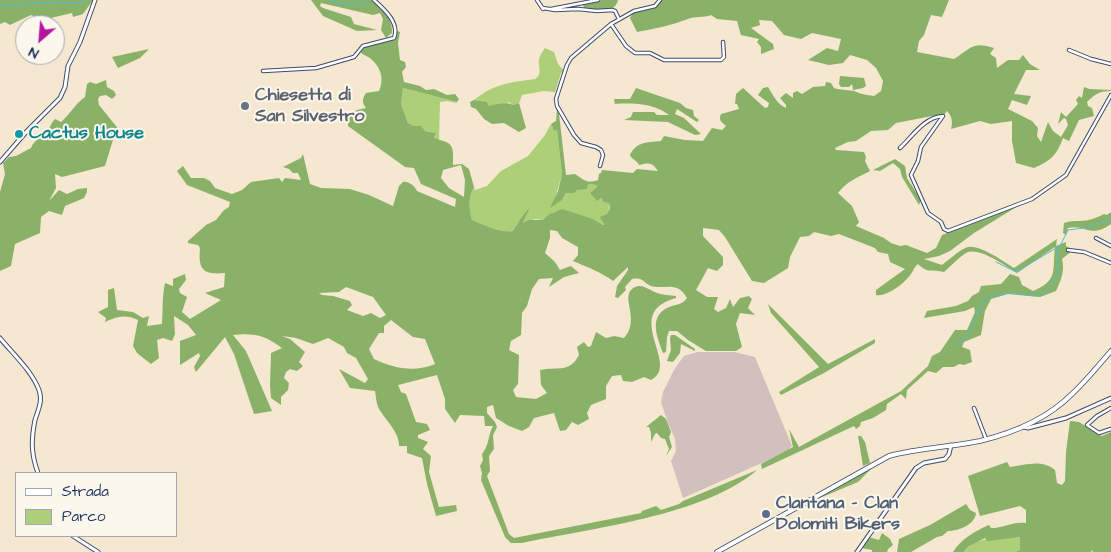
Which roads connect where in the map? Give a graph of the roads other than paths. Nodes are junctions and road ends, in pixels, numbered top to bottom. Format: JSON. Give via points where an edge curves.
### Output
{"nodes":[{"id":1,"x":95,"y":0,"type":"edge"},
{"id":2,"x":374,"y":0,"type":"edge"},
{"id":3,"x":537,"y":0,"type":"edge"},
{"id":4,"x":598,"y":0,"type":"edge"},
{"id":5,"x":660,"y":0,"type":"edge"},
{"id":6,"x":543,"y":8,"type":"junction"},
{"id":7,"x":619,"y":19,"type":"junction"},
{"id":8,"x":611,"y":24,"type":"junction"},
{"id":9,"x":723,"y":42,"type":"dead end"},
{"id":10,"x":1069,"y":50,"type":"dead end"},
{"id":11,"x":1111,"y":64,"type":"edge"},
{"id":12,"x":263,"y":71,"type":"dead end"},
{"id":13,"x":1111,"y":95,"type":"edge"},
{"id":14,"x":900,"y":148,"type":"dead end"},
{"id":15,"x":0,"y":162,"type":"edge"},
{"id":16,"x":600,"y":166,"type":"dead end"},
{"id":17,"x":1096,"y":238,"type":"dead end"},
{"id":18,"x":1111,"y":246,"type":"edge"},
{"id":19,"x":1068,"y":250,"type":"dead end"},
{"id":20,"x":1111,"y":263,"type":"edge"},
{"id":21,"x":0,"y":338,"type":"edge"},
{"id":22,"x":1111,"y":352,"type":"edge"},
{"id":23,"x":1111,"y":399,"type":"edge"},
{"id":24,"x":974,"y":408,"type":"dead end"},
{"id":25,"x":1111,"y":408,"type":"edge"},
{"id":26,"x":1024,"y":427,"type":"junction"},
{"id":27,"x":1111,"y":429,"type":"edge"},
{"id":28,"x":986,"y":439,"type":"junction"},
{"id":29,"x":951,"y":445,"type":"junction"},
{"id":30,"x":38,"y":472,"type":"edge"},
{"id":31,"x":75,"y":537,"type":"edge"},
{"id":32,"x":98,"y":552,"type":"edge"},
{"id":33,"x":717,"y":552,"type":"edge"},
{"id":34,"x":857,"y":552,"type":"edge"}],
"edges":[{"from":1,"to":15,"type":"street","via":[[68,66],[60,98]]},
{"from":2,"to":12,"type":"street","via":[[389,15],[395,27],[394,38],[363,46],[354,56],[316,68]]},
{"from":3,"to":6,"type":"street"},
{"from":4,"to":6,"type":"street"},
{"from":5,"to":7,"type":"street","via":[[655,6],[634,10]]},
{"from":6,"to":7,"type":"street","via":[[612,10]]},
{"from":7,"to":8,"type":"street"},
{"from":8,"to":9,"type":"street","via":[[635,53],[650,53],[664,60],[721,60],[724,57]]},
{"from":8,"to":16,"type":"street","via":[[571,58],[556,99],[559,111],[581,143],[601,150]]},
{"from":10,"to":11,"type":"street"},
{"from":13,"to":14,"type":"street","via":[[1066,175],[1032,199],[948,231],[928,213],[911,175],[920,147],[943,116],[922,125]]},
{"from":17,"to":18,"type":"street"},
{"from":19,"to":20,"type":"street","via":[[1084,252]]},
{"from":21,"to":30,"type":"street","via":[[28,371],[39,391],[41,401],[32,442],[32,458]]},
{"from":22,"to":26,"type":"main road","via":[[1072,395]]},
{"from":23,"to":26,"type":"street","via":[[1066,418]]},
{"from":24,"to":28,"type":"street"},
{"from":25,"to":27,"type":"street","via":[[1087,425],[1099,433]]},
{"from":26,"to":28,"type":"main road"},
{"from":28,"to":29,"type":"main road"},
{"from":29,"to":33,"type":"main road","via":[[883,458]]},
{"from":29,"to":34,"type":"street","via":[[945,460],[924,462],[916,468]]},
{"from":31,"to":32,"type":"street"}]}
